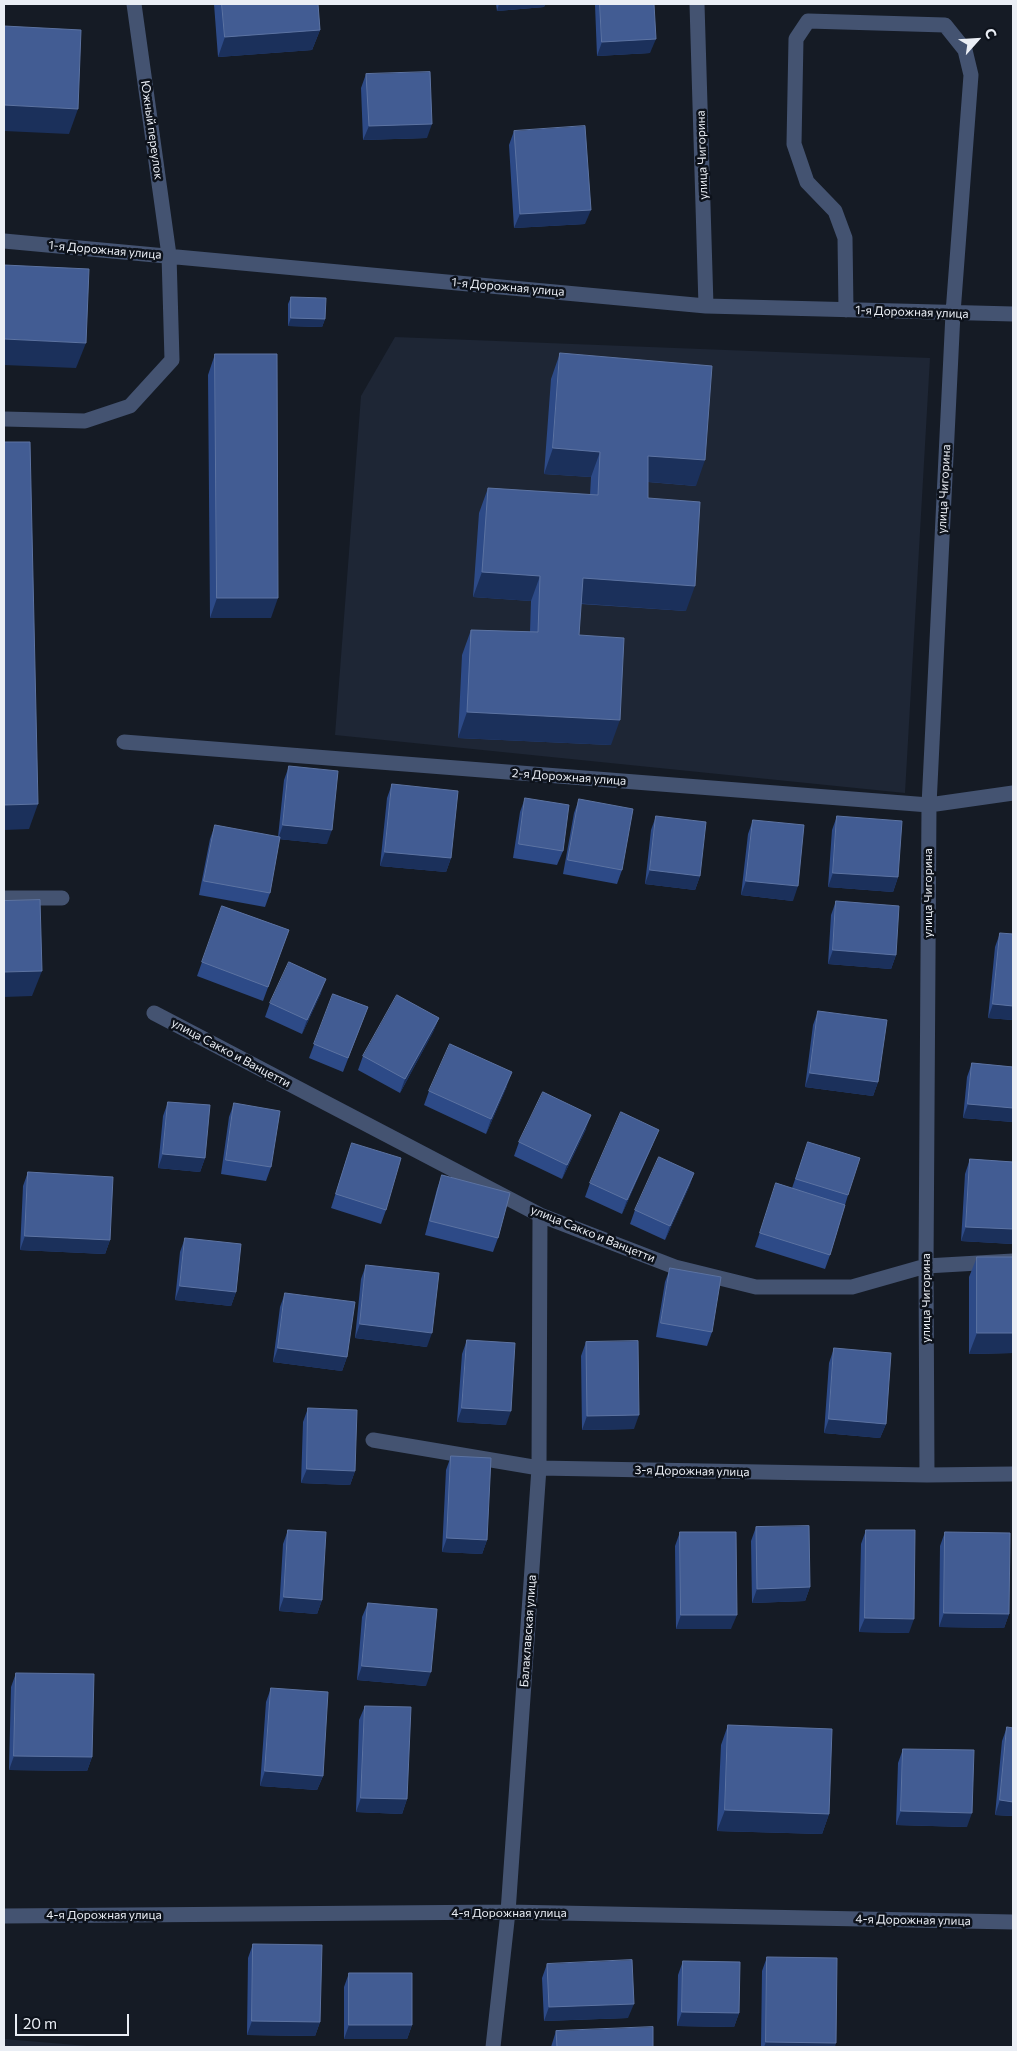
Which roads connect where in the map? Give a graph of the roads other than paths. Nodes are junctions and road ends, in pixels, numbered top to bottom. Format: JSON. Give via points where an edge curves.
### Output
{"nodes":[{"id":1,"x":134,"y":4,"type":"edge"},
{"id":2,"x":697,"y":4,"type":"edge"},
{"id":3,"x":4,"y":241,"type":"edge"},
{"id":4,"x":169,"y":255,"type":"junction"},
{"id":5,"x":706,"y":306,"type":"junction"},
{"id":6,"x":846,"y":310,"type":"junction"},
{"id":7,"x":953,"y":313,"type":"junction"},
{"id":8,"x":1013,"y":314,"type":"edge"},
{"id":9,"x":4,"y":419,"type":"edge"},
{"id":10,"x":124,"y":742,"type":"dead end"},
{"id":11,"x":1013,"y":793,"type":"edge"},
{"id":12,"x":929,"y":805,"type":"junction"},
{"id":13,"x":4,"y":898,"type":"edge"},
{"id":14,"x":62,"y":898,"type":"dead end"},
{"id":15,"x":154,"y":1013,"type":"dead end"},
{"id":16,"x":540,"y":1214,"type":"junction"},
{"id":17,"x":1013,"y":1261,"type":"edge"},
{"id":18,"x":926,"y":1266,"type":"junction"},
{"id":19,"x":373,"y":1440,"type":"dead end"},
{"id":20,"x":539,"y":1468,"type":"junction"},
{"id":21,"x":1013,"y":1474,"type":"edge"},
{"id":22,"x":927,"y":1475,"type":"junction"},
{"id":23,"x":508,"y":1912,"type":"junction"},
{"id":24,"x":4,"y":1916,"type":"edge"},
{"id":25,"x":1013,"y":1922,"type":"edge"},
{"id":26,"x":494,"y":2047,"type":"edge"}],
"edges":[{"from":1,"to":4,"type":"street","name":"Южный переулок"},
{"from":2,"to":5,"type":"street","name":"улица Чигорина"},
{"from":3,"to":4,"type":"street","name":"1-я Дорожная улица"},
{"from":4,"to":5,"type":"street","name":"1-я Дорожная улица"},
{"from":4,"to":9,"type":"street","name":"Южный переулок","via":[[172,360],[130,406],[85,422]]},
{"from":5,"to":6,"type":"street","name":"1-я Дорожная улица"},
{"from":6,"to":7,"type":"street","name":"1-я Дорожная улица"},
{"from":6,"to":7,"type":"street","name":"улица Чигорина","via":[[845,238],[834,210],[807,182],[794,144],[796,39],[808,21],[945,25],[965,50],[972,75]]},
{"from":7,"to":8,"type":"street","name":"1-я Дорожная улица"},
{"from":7,"to":12,"type":"street","name":"улица Чигорина"},
{"from":10,"to":12,"type":"street","name":"2-я Дорожная улица"},
{"from":11,"to":12,"type":"street","name":"2-я Дорожная улица"},
{"from":12,"to":18,"type":"street","name":"улица Чигорина"},
{"from":13,"to":14,"type":"street"},
{"from":15,"to":16,"type":"street","name":"улица Сакко и Ванцетти"},
{"from":16,"to":18,"type":"street","name":"улица Сакко и Ванцетти","via":[[675,1267],[756,1287],[852,1287]]},
{"from":16,"to":20,"type":"street","name":"Балаклавская улица"},
{"from":17,"to":18,"type":"street","name":"улица Сакко и Ванцетти"},
{"from":18,"to":22,"type":"street","name":"улица Чигорина"},
{"from":19,"to":20,"type":"street","name":"3-я Дорожная улица"},
{"from":20,"to":22,"type":"street","name":"3-я Дорожная улица"},
{"from":20,"to":23,"type":"street","name":"Балаклавская улица"},
{"from":21,"to":22,"type":"street","name":"3-я Дорожная улица"},
{"from":23,"to":24,"type":"street","name":"4-я Дорожная улица"},
{"from":23,"to":25,"type":"street","name":"4-я Дорожная улица"},
{"from":23,"to":26,"type":"street","name":"Балаклавская улица"}]}
